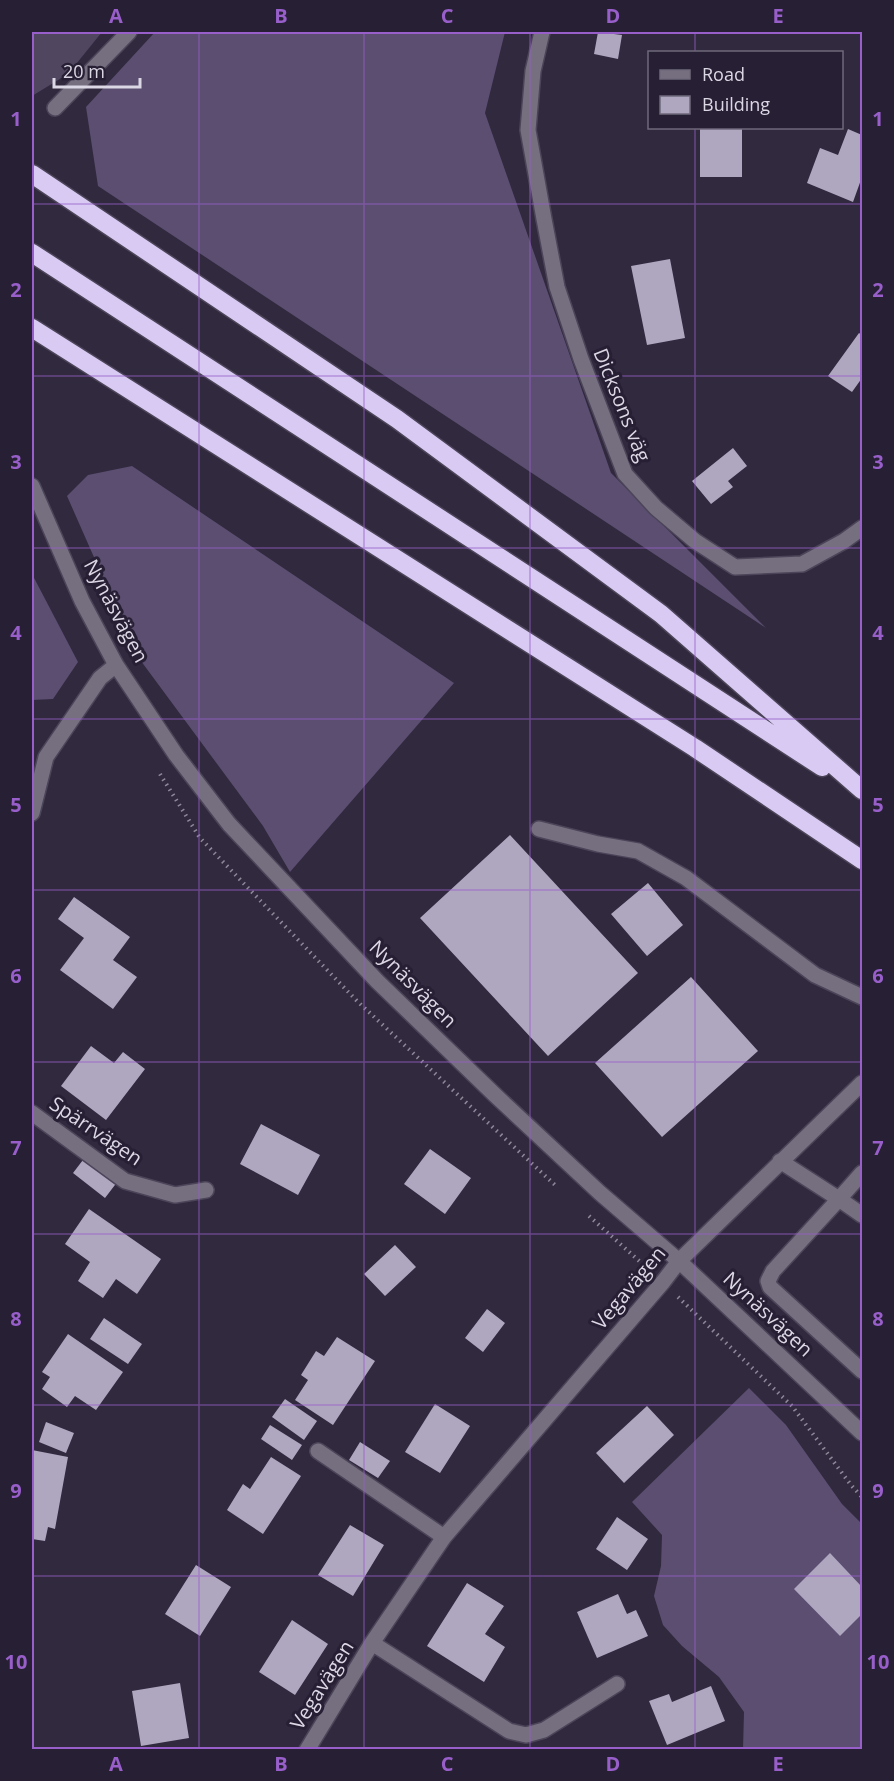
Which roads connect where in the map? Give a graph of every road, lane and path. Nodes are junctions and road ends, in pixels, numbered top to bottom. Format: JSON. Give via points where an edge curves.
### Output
{"nodes":[{"id":1,"x":129,"y":32,"type":"edge"},
{"id":2,"x":542,"y":32,"type":"edge"},
{"id":3,"x":55,"y":108,"type":"dead end"},
{"id":4,"x":32,"y":174,"type":"edge"},
{"id":5,"x":32,"y":253,"type":"edge"},
{"id":6,"x":32,"y":328,"type":"edge"},
{"id":7,"x":32,"y":486,"type":"edge"},
{"id":8,"x":862,"y":528,"type":"edge"},
{"id":9,"x":116,"y":666,"type":"junction"},
{"id":10,"x":862,"y":792,"type":"edge"},
{"id":11,"x":32,"y":813,"type":"edge"},
{"id":12,"x":539,"y":829,"type":"dead end"},
{"id":13,"x":862,"y":860,"type":"edge"},
{"id":14,"x":862,"y":998,"type":"edge"},
{"id":15,"x":862,"y":1083,"type":"edge"},
{"id":16,"x":32,"y":1113,"type":"edge"},
{"id":17,"x":780,"y":1161,"type":"junction"},
{"id":18,"x":862,"y":1173,"type":"edge"},
{"id":19,"x":206,"y":1190,"type":"dead end"},
{"id":20,"x":839,"y":1198,"type":"junction"},
{"id":21,"x":862,"y":1215,"type":"edge"},
{"id":22,"x":679,"y":1260,"type":"junction"},
{"id":23,"x":862,"y":1371,"type":"edge"},
{"id":24,"x":862,"y":1433,"type":"edge"},
{"id":25,"x":318,"y":1451,"type":"dead end"},
{"id":26,"x":444,"y":1537,"type":"junction"},
{"id":27,"x":372,"y":1643,"type":"junction"},
{"id":28,"x":616,"y":1684,"type":"dead end"},
{"id":29,"x":306,"y":1749,"type":"edge"}],
"edges":[{"from":1,"to":3,"type":"street"},
{"from":2,"to":8,"type":"street","name":"Dicksons väg","via":[[533,71],[528,130],[544,219],[557,287],[625,474],[695,542],[735,567],[802,564]]},
{"from":4,"to":10,"type":"highway","via":[[397,419],[661,614]]},
{"from":5,"to":10,"type":"highway"},
{"from":6,"to":13,"type":"highway","via":[[695,748]]},
{"from":7,"to":9,"type":"street","name":"Nynäsvägen","via":[[82,601]]},
{"from":9,"to":11,"type":"street","via":[[100,678],[46,757]]},
{"from":9,"to":22,"type":"street","name":"Nynäsvägen","via":[[229,824],[369,973],[600,1193]]},
{"from":12,"to":14,"type":"street","via":[[638,851],[686,878],[815,975]]},
{"from":15,"to":17,"type":"street","name":"Vegavägen"},
{"from":16,"to":19,"type":"street","name":"Spärrvägen","via":[[125,1181],[175,1195]]},
{"from":17,"to":20,"type":"street"},
{"from":17,"to":22,"type":"street","name":"Vegavägen"},
{"from":18,"to":20,"type":"street"},
{"from":20,"to":21,"type":"street"},
{"from":20,"to":23,"type":"street","via":[[768,1281]]},
{"from":22,"to":24,"type":"street","name":"Nynäsvägen"},
{"from":22,"to":26,"type":"street","name":"Vegavägen"},
{"from":25,"to":26,"type":"street"},
{"from":26,"to":27,"type":"street","name":"Vegavägen"},
{"from":27,"to":28,"type":"street","name":"Vegavägen","via":[[509,1731],[526,1735],[544,1730]]},
{"from":27,"to":29,"type":"street","name":"Vegavägen"}]}
